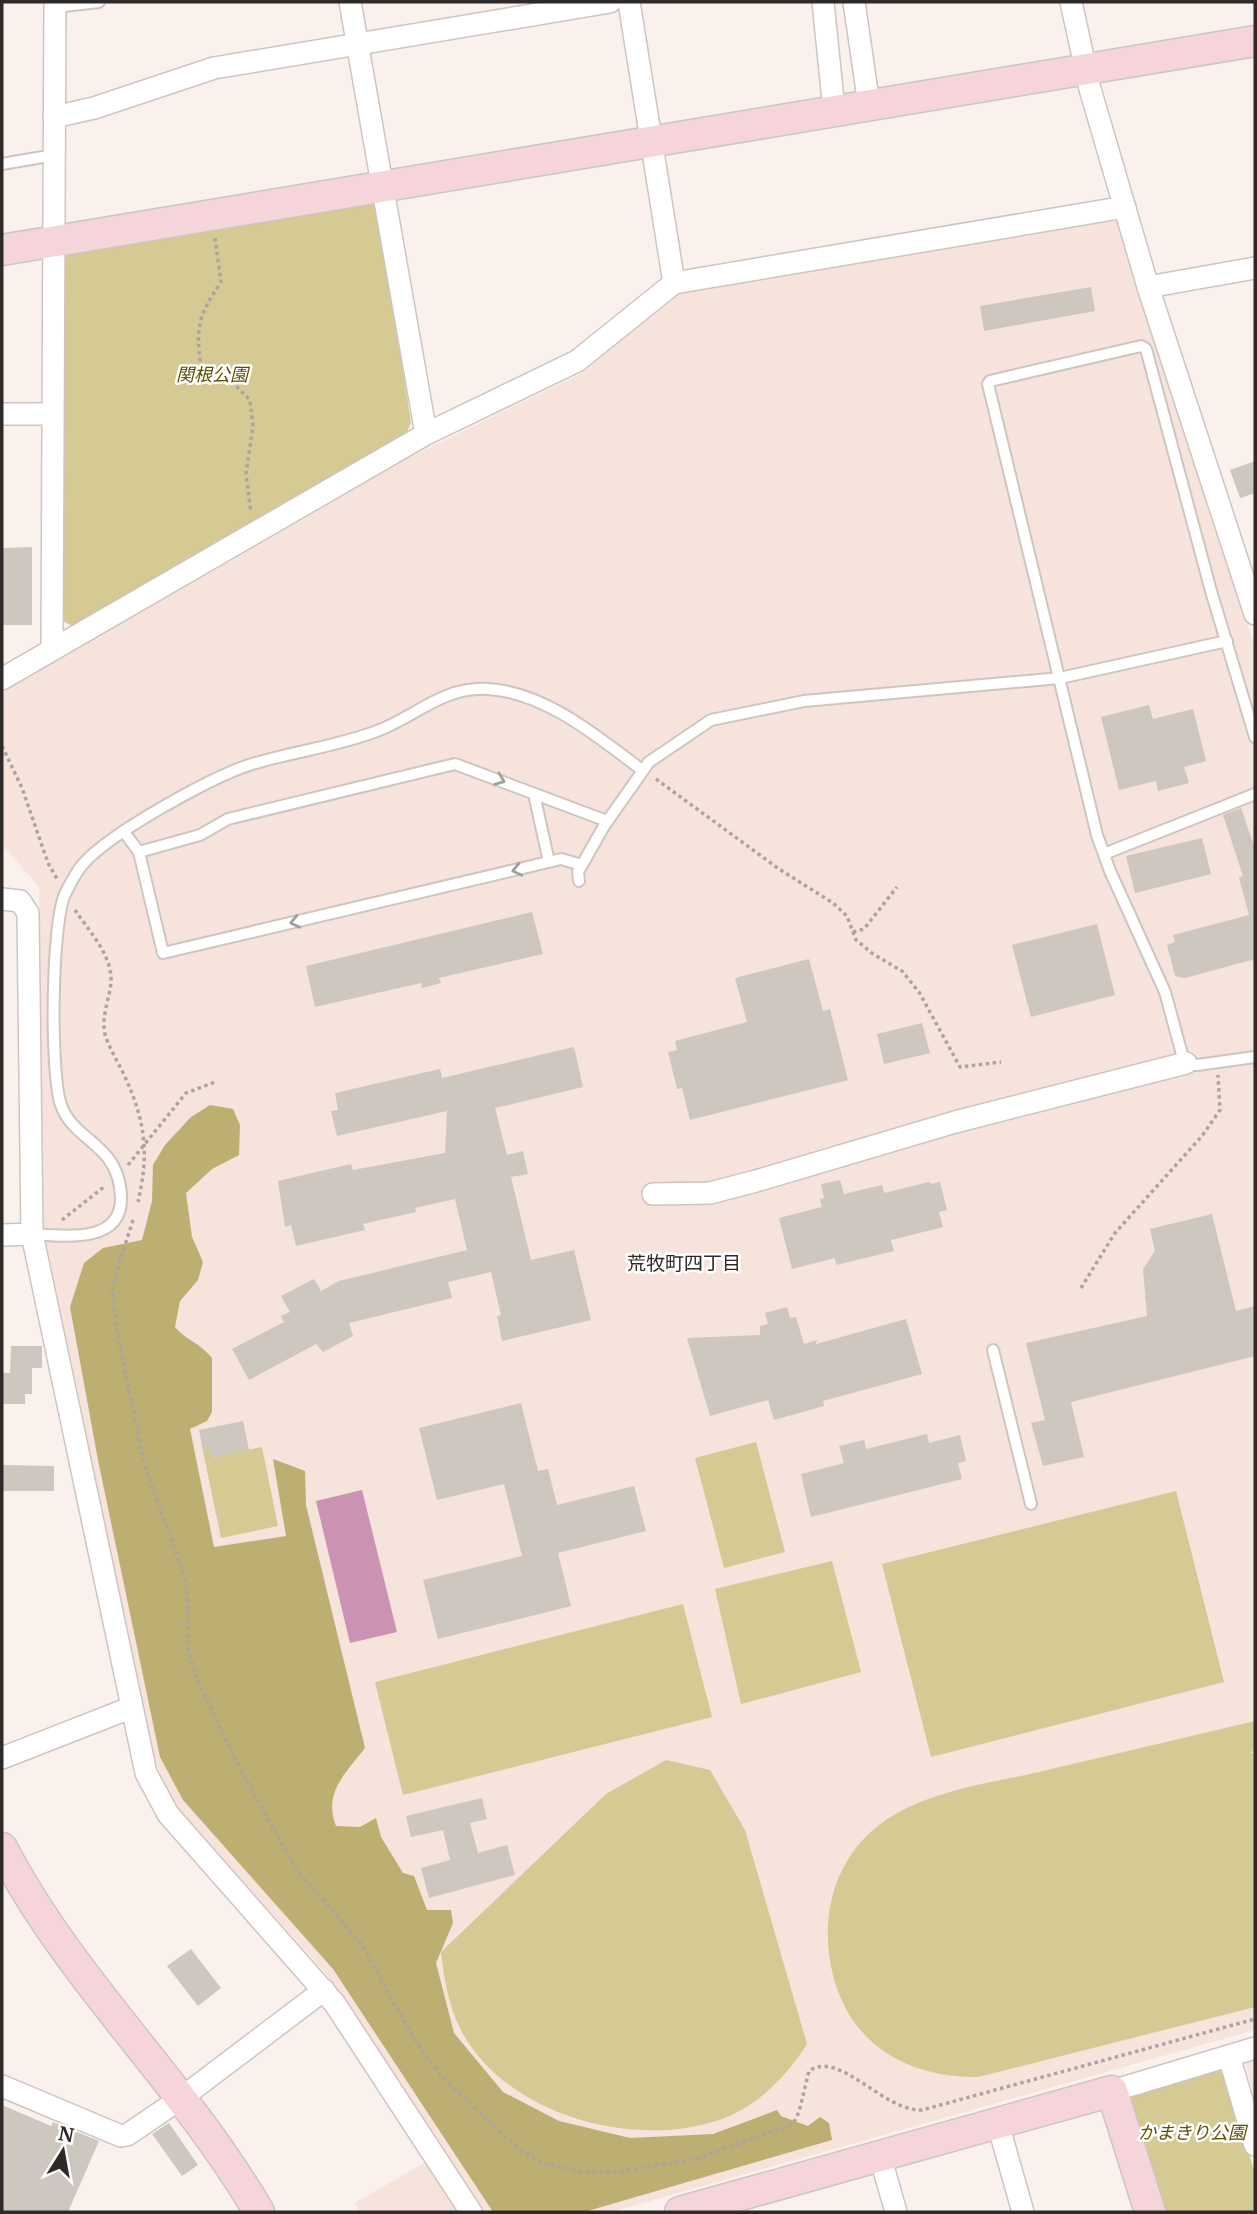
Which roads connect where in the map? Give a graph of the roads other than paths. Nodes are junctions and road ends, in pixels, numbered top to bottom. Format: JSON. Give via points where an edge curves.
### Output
{"nodes":[{"id":1,"x":99,"y":2,"type":"edge"},
{"id":2,"x":351,"y":2,"type":"edge"},
{"id":3,"x":610,"y":2,"type":"edge"},
{"id":4,"x":629,"y":2,"type":"edge"},
{"id":5,"x":823,"y":2,"type":"edge"},
{"id":6,"x":854,"y":2,"type":"edge"},
{"id":7,"x":1071,"y":2,"type":"edge"},
{"id":8,"x":55,"y":5,"type":"edge"},
{"id":9,"x":523,"y":9,"type":"edge"},
{"id":10,"x":1255,"y":41,"type":"edge"},
{"id":11,"x":358,"y":44,"type":"junction"},
{"id":12,"x":1084,"y":69,"type":"junction"},
{"id":13,"x":869,"y":105,"type":"junction"},
{"id":14,"x":834,"y":110,"type":"junction"},
{"id":15,"x":54,"y":117,"type":"junction"},
{"id":16,"x":651,"y":141,"type":"junction"},
{"id":17,"x":54,"y":156,"type":"junction"},
{"id":18,"x":2,"y":164,"type":"edge"},
{"id":19,"x":383,"y":186,"type":"junction"},
{"id":20,"x":1125,"y":207,"type":"junction"},
{"id":21,"x":54,"y":242,"type":"junction"},
{"id":22,"x":2,"y":250,"type":"edge"},
{"id":23,"x":1255,"y":268,"type":"edge"},
{"id":24,"x":674,"y":283,"type":"junction"},
{"id":25,"x":1149,"y":287,"type":"junction"},
{"id":26,"x":2,"y":414,"type":"edge"},
{"id":27,"x":53,"y":414,"type":"junction"},
{"id":28,"x":426,"y":434,"type":"junction"},
{"id":29,"x":1249,"y":573,"type":"edge"},
{"id":30,"x":1255,"y":614,"type":"edge"},
{"id":31,"x":1227,"y":641,"type":"junction"},
{"id":32,"x":52,"y":647,"type":"junction"},
{"id":33,"x":2,"y":678,"type":"edge"},
{"id":34,"x":1060,"y":678,"type":"junction"},
{"id":35,"x":1255,"y":737,"type":"edge"},
{"id":36,"x":642,"y":770,"type":"junction"},
{"id":37,"x":534,"y":794,"type":"junction"},
{"id":38,"x":1255,"y":794,"type":"edge"},
{"id":39,"x":607,"y":821,"type":"junction"},
{"id":40,"x":124,"y":832,"type":"junction"},
{"id":41,"x":139,"y":852,"type":"junction"},
{"id":42,"x":1104,"y":854,"type":"junction"},
{"id":43,"x":549,"y":862,"type":"junction"},
{"id":44,"x":582,"y":865,"type":"junction"},
{"id":45,"x":579,"y":881,"type":"dead end"},
{"id":46,"x":2,"y":899,"type":"edge"},
{"id":47,"x":1255,"y":1057,"type":"edge"},
{"id":48,"x":1186,"y":1063,"type":"junction"},
{"id":49,"x":653,"y":1194,"type":"dead end"},
{"id":50,"x":2,"y":1235,"type":"edge"},
{"id":51,"x":37,"y":1235,"type":"junction"},
{"id":52,"x":993,"y":1350,"type":"dead end"},
{"id":53,"x":1031,"y":1504,"type":"dead end"},
{"id":54,"x":130,"y":1708,"type":"junction"},
{"id":55,"x":2,"y":1758,"type":"edge"},
{"id":56,"x":2,"y":1848,"type":"edge"},
{"id":57,"x":324,"y":1990,"type":"junction"},
{"id":58,"x":1255,"y":2048,"type":"edge"},
{"id":59,"x":1229,"y":2056,"type":"junction"},
{"id":60,"x":2,"y":2086,"type":"edge"},
{"id":61,"x":1112,"y":2091,"type":"junction"},
{"id":62,"x":180,"y":2099,"type":"junction"},
{"id":63,"x":998,"y":2124,"type":"junction"},
{"id":64,"x":1255,"y":2145,"type":"edge"},
{"id":65,"x":880,"y":2156,"type":"junction"},
{"id":66,"x":746,"y":2204,"type":"edge"},
{"id":67,"x":259,"y":2212,"type":"edge"},
{"id":68,"x":471,"y":2212,"type":"edge"},
{"id":69,"x":680,"y":2212,"type":"edge"},
{"id":70,"x":896,"y":2212,"type":"edge"},
{"id":71,"x":1023,"y":2212,"type":"edge"},
{"id":72,"x":1150,"y":2212,"type":"edge"}],
"edges":[{"from":1,"to":8,"type":"lane"},
{"from":2,"to":11,"type":"street"},
{"from":3,"to":9,"type":"street"},
{"from":4,"to":16,"type":"street"},
{"from":5,"to":14,"type":"street"},
{"from":6,"to":13,"type":"street"},
{"from":7,"to":12,"type":"street"},
{"from":8,"to":15,"type":"street"},
{"from":9,"to":11,"type":"street"},
{"from":10,"to":12,"type":"street"},
{"from":11,"to":15,"type":"street","via":[[214,68]]},
{"from":11,"to":19,"type":"street"},
{"from":12,"to":13,"type":"street"},
{"from":12,"to":20,"type":"street"},
{"from":13,"to":14,"type":"street"},
{"from":14,"to":16,"type":"street"},
{"from":15,"to":17,"type":"street"},
{"from":16,"to":19,"type":"street"},
{"from":16,"to":24,"type":"street"},
{"from":17,"to":18,"type":"lane"},
{"from":17,"to":21,"type":"street"},
{"from":19,"to":21,"type":"street"},
{"from":19,"to":28,"type":"street"},
{"from":20,"to":24,"type":"street"},
{"from":20,"to":25,"type":"street"},
{"from":21,"to":22,"type":"street"},
{"from":21,"to":27,"type":"street"},
{"from":23,"to":25,"type":"street"},
{"from":24,"to":28,"type":"street","via":[[577,361]]},
{"from":25,"to":29,"type":"street"},
{"from":26,"to":27,"type":"street"},
{"from":27,"to":32,"type":"street"},
{"from":28,"to":32,"type":"street"},
{"from":29,"to":30,"type":"street"},
{"from":31,"to":34,"type":"lane"},
{"from":31,"to":34,"type":"lane","via":[[1142,346],[988,384]]},
{"from":31,"to":35,"type":"lane"},
{"from":32,"to":33,"type":"street"},
{"from":34,"to":36,"type":"lane","via":[[804,701],[740,713],[711,720],[677,740]]},
{"from":34,"to":42,"type":"lane"},
{"from":36,"to":39,"type":"lane"},
{"from":36,"to":40,"type":"lane","via":[[539,702],[501,690],[466,690],[430,702],[372,733],[247,765]]},
{"from":37,"to":39,"type":"lane"},
{"from":41,"to":37,"type":"lane","one_way":true,"via":[[200,835],[228,819],[435,768],[462,765]]},
{"from":37,"to":43,"type":"lane"},
{"from":38,"to":42,"type":"lane"},
{"from":39,"to":44,"type":"lane"},
{"from":40,"to":41,"type":"lane"},
{"from":40,"to":51,"type":"lane","via":[[83,864],[65,892],[54,940],[58,1096],[68,1120],[115,1170],[121,1205],[118,1217],[97,1232]]},
{"from":43,"to":41,"type":"lane","one_way":true,"via":[[163,953]]},
{"from":42,"to":48,"type":"lane","via":[[1165,992]]},
{"from":43,"to":44,"type":"lane","via":[[572,860]]},
{"from":44,"to":45,"type":"lane"},
{"from":46,"to":51,"type":"street","via":[[20,901],[28,913]]},
{"from":47,"to":48,"type":"lane"},
{"from":48,"to":49,"type":"street","via":[[955,1122],[710,1193]]},
{"from":50,"to":51,"type":"street"},
{"from":51,"to":54,"type":"street"},
{"from":52,"to":53,"type":"lane"},
{"from":54,"to":55,"type":"street"},
{"from":54,"to":57,"type":"street","via":[[146,1773],[168,1814]]},
{"from":56,"to":62,"type":"street","via":[[48,1927]]},
{"from":57,"to":62,"type":"street"},
{"from":57,"to":68,"type":"street"},
{"from":58,"to":59,"type":"street"},
{"from":59,"to":61,"type":"street"},
{"from":59,"to":64,"type":"street"},
{"from":60,"to":62,"type":"street","via":[[121,2136]]},
{"from":61,"to":63,"type":"street"},
{"from":61,"to":72,"type":"street"},
{"from":62,"to":67,"type":"street"},
{"from":63,"to":65,"type":"street"},
{"from":63,"to":71,"type":"street"},
{"from":65,"to":66,"type":"street"},
{"from":65,"to":70,"type":"street"},
{"from":66,"to":69,"type":"street"}]}
